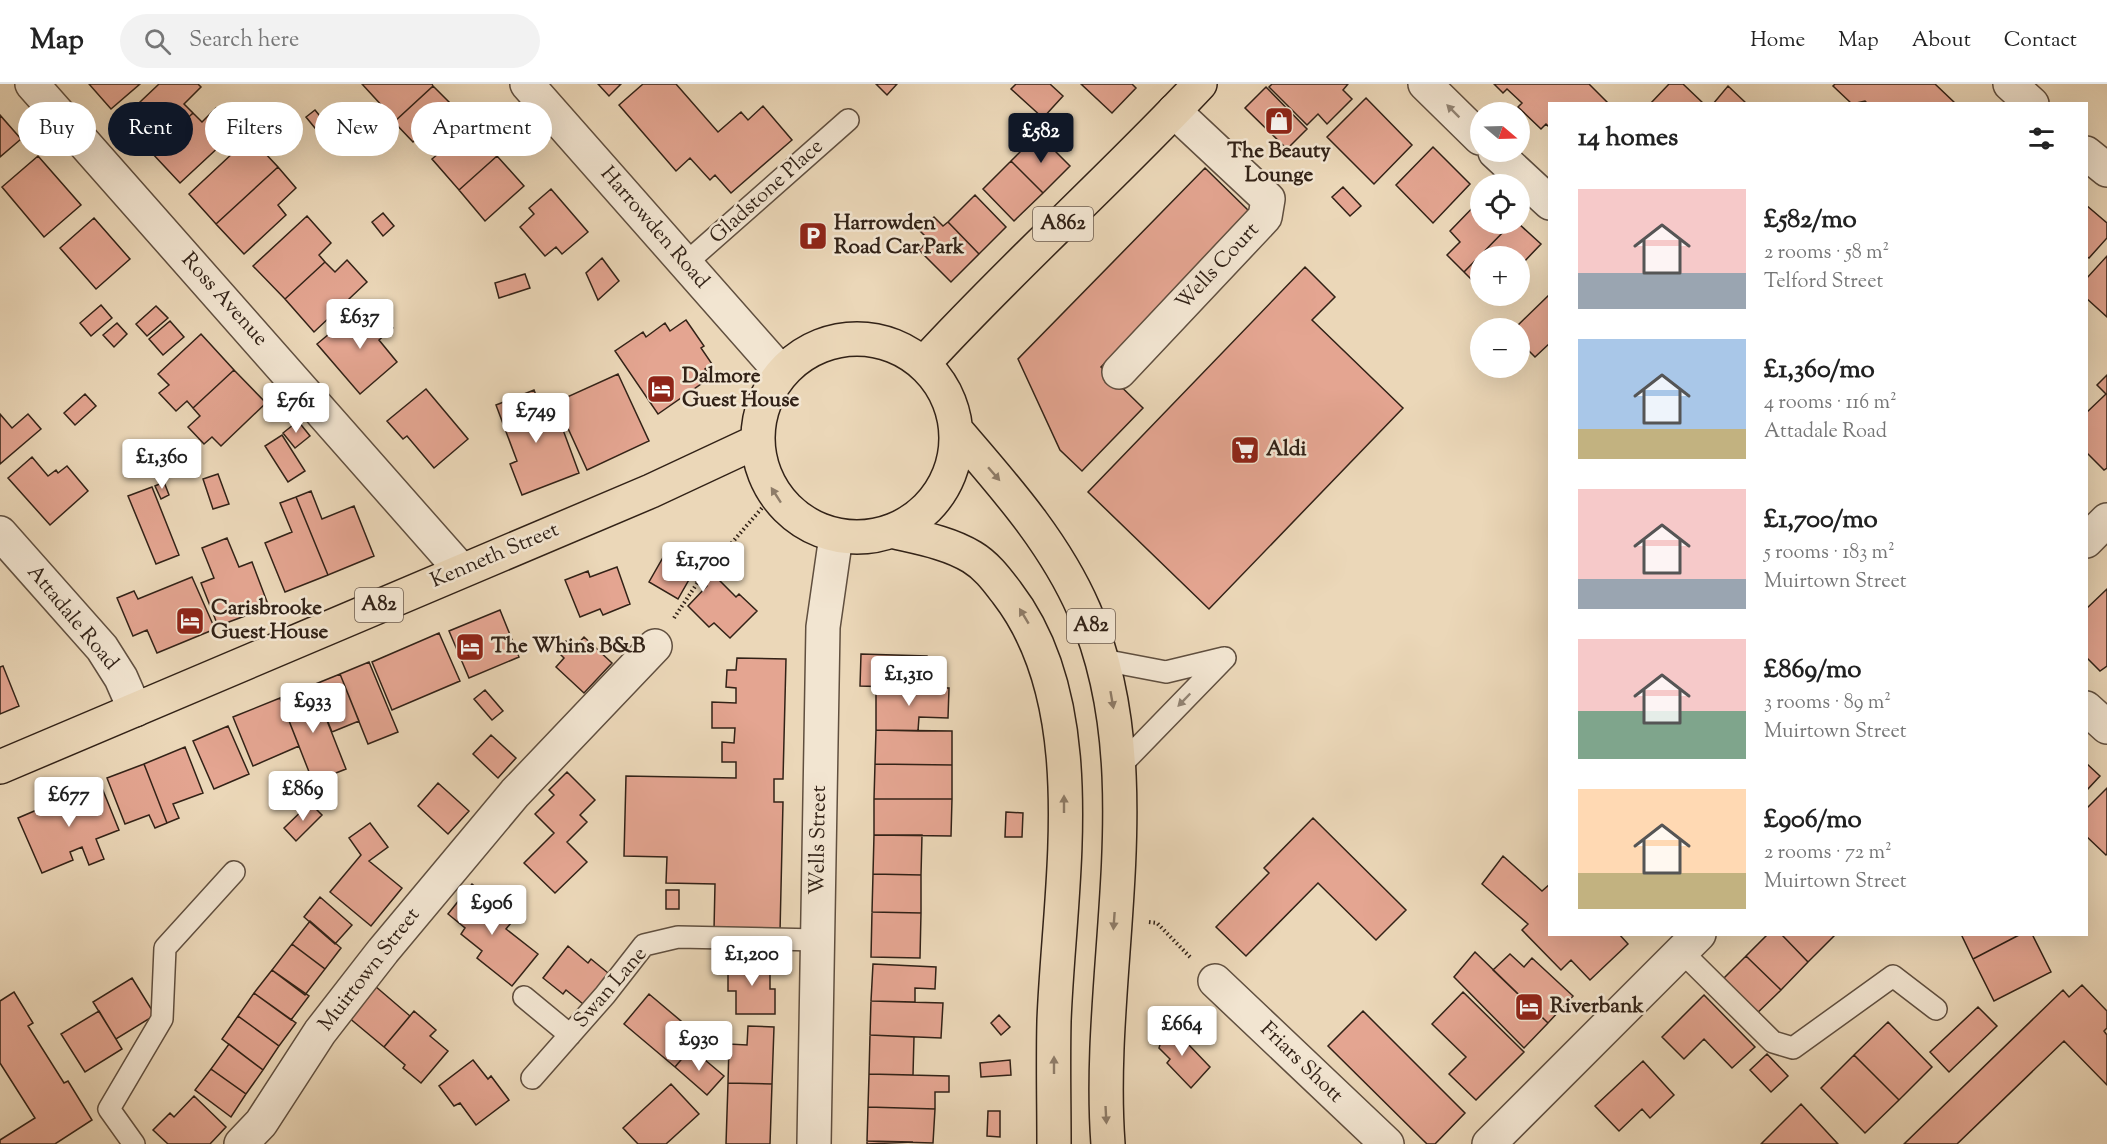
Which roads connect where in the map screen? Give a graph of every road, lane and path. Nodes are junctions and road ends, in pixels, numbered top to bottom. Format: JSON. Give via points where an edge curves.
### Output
{"nodes":[{"id":1,"x":32,"y":84,"type":"edge"},
{"id":2,"x":527,"y":84,"type":"edge"},
{"id":3,"x":1200,"y":84,"type":"edge"},
{"id":4,"x":1425,"y":84,"type":"edge"},
{"id":5,"x":2010,"y":84,"type":"edge"},
{"id":6,"x":2030,"y":102,"type":"edge"},
{"id":7,"x":1174,"y":111,"type":"junction"},
{"id":8,"x":848,"y":120,"type":"dead end"},
{"id":9,"x":1470,"y":128,"type":"edge"},
{"id":10,"x":2088,"y":155,"type":"edge"},
{"id":11,"x":1505,"y":162,"type":"edge"},
{"id":12,"x":2107,"y":171,"type":"edge"},
{"id":13,"x":1548,"y":201,"type":"edge"},
{"id":14,"x":686,"y":263,"type":"junction"},
{"id":15,"x":925,"y":362,"type":"junction"},
{"id":16,"x":781,"y":372,"type":"junction"},
{"id":17,"x":1119,"y":372,"type":"dead end"},
{"id":18,"x":956,"y":430,"type":"junction"},
{"id":19,"x":758,"y":441,"type":"junction"},
{"id":20,"x":774,"y":494,"type":"junction"},
{"id":21,"x":2107,"y":520,"type":"edge"},
{"id":22,"x":895,"y":531,"type":"junction"},
{"id":23,"x":0,"y":533,"type":"edge"},
{"id":24,"x":836,"y":536,"type":"junction"},
{"id":25,"x":2088,"y":539,"type":"edge"},
{"id":26,"x":461,"y":570,"type":"junction"},
{"id":27,"x":705,"y":574,"type":"dead end"},
{"id":28,"x":698,"y":582,"type":"dead end"},
{"id":29,"x":655,"y":646,"type":"joint"},
{"id":30,"x":1103,"y":660,"type":"junction"},
{"id":31,"x":135,"y":710,"type":"junction"},
{"id":32,"x":2088,"y":710,"type":"edge"},
{"id":33,"x":2107,"y":727,"type":"edge"},
{"id":34,"x":0,"y":767,"type":"edge"},
{"id":35,"x":1119,"y":767,"type":"junction"},
{"id":36,"x":234,"y":872,"type":"dead end"},
{"id":37,"x":1148,"y":922,"type":"dead end"},
{"id":38,"x":817,"y":940,"type":"junction"},
{"id":39,"x":1691,"y":943,"type":"edge"},
{"id":40,"x":1215,"y":981,"type":"joint"},
{"id":41,"x":524,"y":997,"type":"dead end"},
{"id":42,"x":1936,"y":1009,"type":"dead end"},
{"id":43,"x":570,"y":1035,"type":"junction"},
{"id":44,"x":532,"y":1078,"type":"dead end"},
{"id":45,"x":134,"y":1144,"type":"edge"},
{"id":46,"x":241,"y":1144,"type":"edge"},
{"id":47,"x":814,"y":1144,"type":"edge"},
{"id":48,"x":1054,"y":1144,"type":"edge"},
{"id":49,"x":1108,"y":1144,"type":"edge"},
{"id":50,"x":1387,"y":1144,"type":"edge"},
{"id":51,"x":1489,"y":1144,"type":"edge"}],
"edges":[{"from":1,"to":26,"type":"street","name":"Ross Avenue"},
{"from":2,"to":14,"type":"street","name":"Harrowden Road"},
{"from":3,"to":7,"type":"main road","number":"A862"},
{"from":9,"to":4,"type":"street","one_way":true},
{"from":5,"to":6,"type":"street"},
{"from":7,"to":15,"type":"main road","number":"A862"},
{"from":7,"to":17,"type":"street","name":"Wells Court","via":[[1268,199],[1265,217]]},
{"from":8,"to":14,"type":"lane","name":"Gladstone Place"},
{"from":10,"to":12,"type":"street"},
{"from":11,"to":13,"type":"street"},
{"from":14,"to":16,"type":"street","name":"Harrowden Road"},
{"from":15,"to":16,"type":"main road","number":"A82","via":[[882,339],[847,337],[808,350]]},
{"from":15,"to":18,"type":"main road","number":"A82","via":[[946,395]]},
{"from":16,"to":19,"type":"main road","number":"A82","via":[[762,406]]},
{"from":18,"to":22,"type":"main road","number":"A82","via":[[954,465],[940,495],[915,520]]},
{"from":18,"to":30,"type":"main road","number":"A82","one_way":true,"via":[[1018,502],[1053,551],[1084,609]]},
{"from":19,"to":20,"type":"main road","number":"A82","via":[[764,473]]},
{"from":19,"to":26,"type":"main road","name":"Kenneth Street","number":"A82"},
{"from":24,"to":20,"type":"main road","number":"A82","one_way":true,"via":[[803,522]]},
{"from":20,"to":27,"type":"path"},
{"from":21,"to":25,"type":"street"},
{"from":22,"to":24,"type":"main road","number":"A82","via":[[862,538]]},
{"from":48,"to":22,"type":"main road","number":"A82","one_way":true,"via":[[1054,1023],[1064,797],[1053,690],[1025,615],[993,574],[973,557]]},
{"from":23,"to":31,"type":"street","name":"Attadale Road","via":[[102,648]]},
{"from":24,"to":38,"type":"street","name":"Wells Street","via":[[823,627]]},
{"from":26,"to":31,"type":"main road","name":"Kenneth Street","number":"A82"},
{"from":28,"to":29,"type":"path"},
{"from":29,"to":46,"type":"street","name":"Muirtown Street","via":[[515,793],[383,951],[320,1032],[261,1123]]},
{"from":30,"to":35,"type":"main road","number":"A82","one_way":true,"via":[[1113,703]]},
{"from":30,"to":35,"type":"lane","one_way":true,"via":[[1166,672],[1225,658]]},
{"from":31,"to":34,"type":"main road","name":"Kenneth Street","number":"A82"},
{"from":32,"to":33,"type":"street"},
{"from":35,"to":49,"type":"main road","number":"A82","one_way":true,"via":[[1118,862],[1107,1010]]},
{"from":36,"to":45,"type":"lane","via":[[165,948],[162,1019],[109,1109]]},
{"from":37,"to":40,"type":"path","via":[[1157,923]]},
{"from":38,"to":43,"type":"lane","name":"Swan Lane","via":[[678,937],[644,945]]},
{"from":38,"to":47,"type":"street","name":"Wells Street"},
{"from":39,"to":42,"type":"lane","via":[[1773,1042],[1793,1048],[1893,975]]},
{"from":39,"to":51,"type":"street"},
{"from":40,"to":50,"type":"street","name":"Friars Shott"},
{"from":41,"to":43,"type":"lane"},
{"from":43,"to":44,"type":"lane","name":"Swan Lane"}]}
